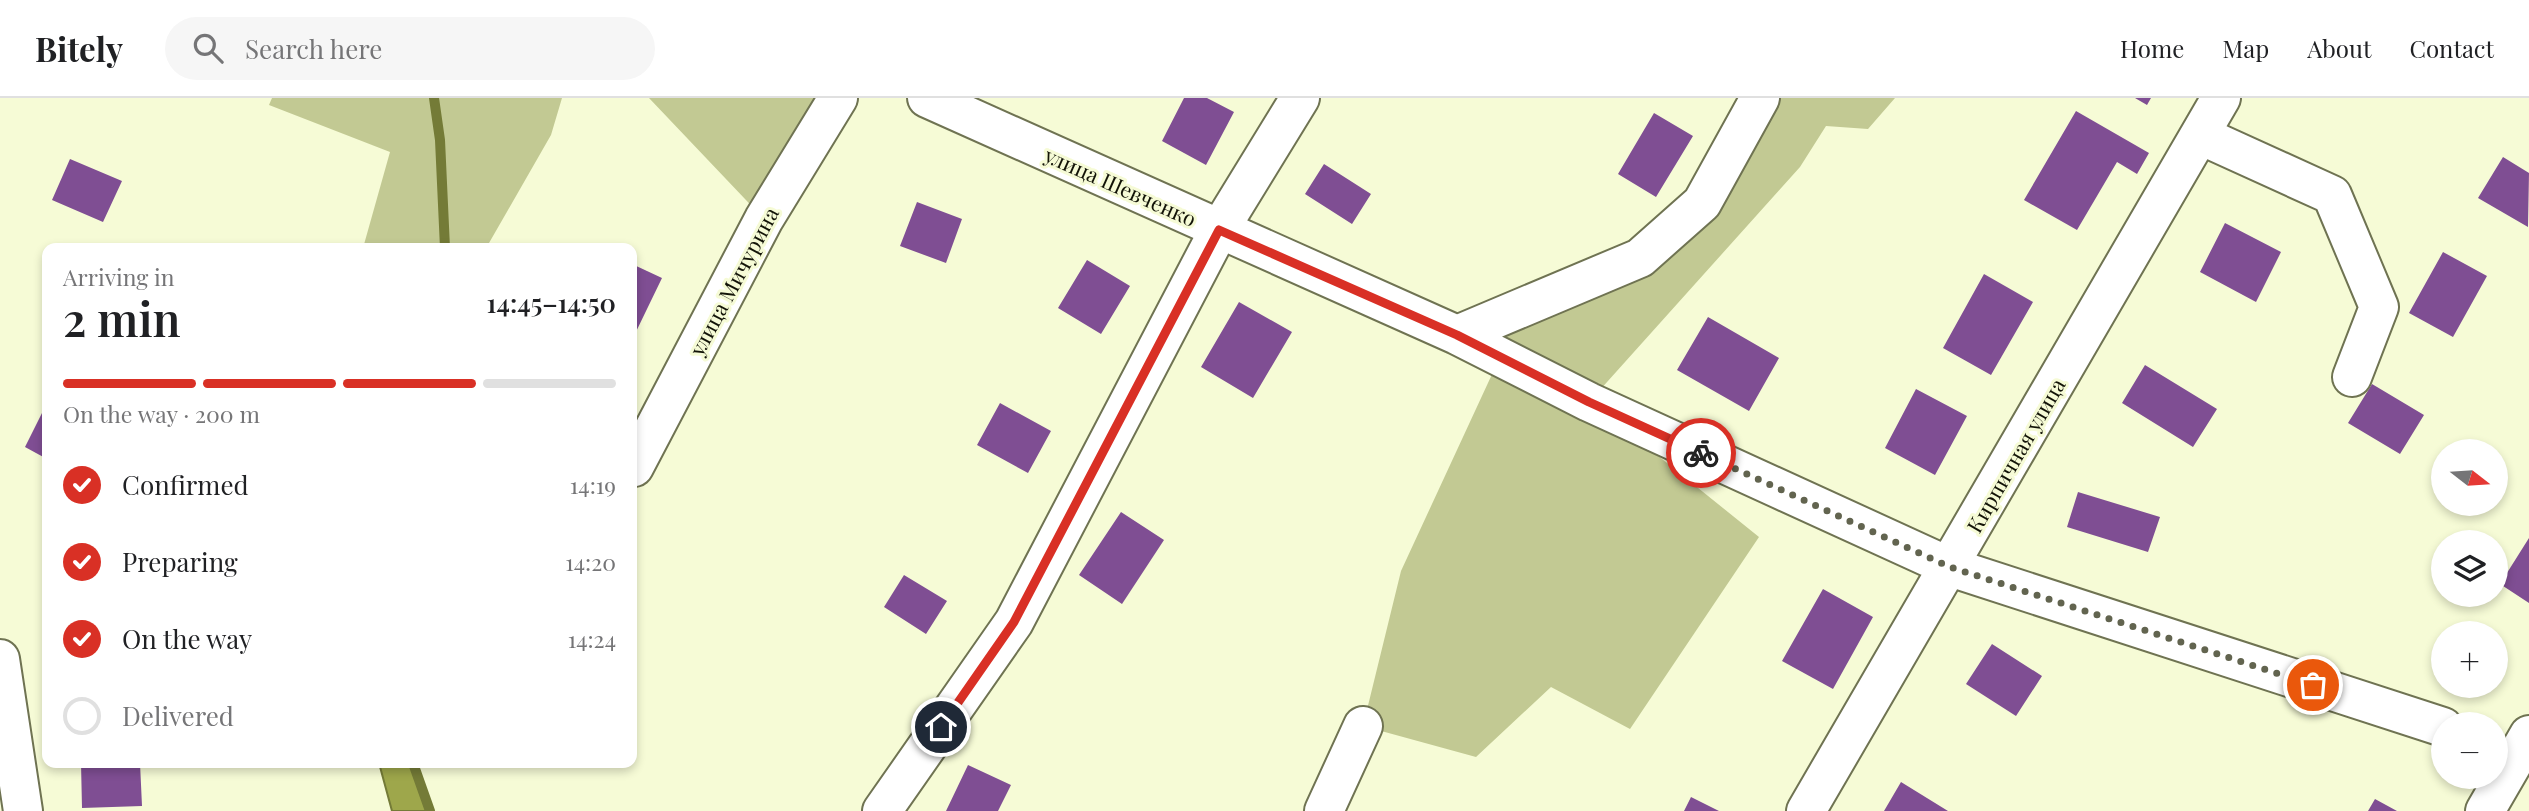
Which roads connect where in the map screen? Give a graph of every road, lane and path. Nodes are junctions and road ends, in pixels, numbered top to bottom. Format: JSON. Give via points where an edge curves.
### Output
{"nodes":[{"id":1,"x":838,"y":98,"type":"edge"},
{"id":2,"x":927,"y":98,"type":"edge"},
{"id":3,"x":1300,"y":98,"type":"edge"},
{"id":4,"x":1760,"y":98,"type":"edge"},
{"id":5,"x":2221,"y":98,"type":"edge"},
{"id":6,"x":2200,"y":135,"type":"junction"},
{"id":7,"x":1219,"y":230,"type":"junction"},
{"id":8,"x":1457,"y":335,"type":"junction"},
{"id":9,"x":2353,"y":377,"type":"dead end"},
{"id":10,"x":637,"y":461,"type":"edge"},
{"id":11,"x":1950,"y":567,"type":"junction"},
{"id":12,"x":0,"y":659,"type":"edge"},
{"id":13,"x":2431,"y":723,"type":"edge"},
{"id":14,"x":1363,"y":726,"type":"dead end"},
{"id":15,"x":2518,"y":746,"type":"edge"},
{"id":16,"x":23,"y":811,"type":"edge"},
{"id":17,"x":882,"y":811,"type":"edge"},
{"id":18,"x":1324,"y":811,"type":"edge"},
{"id":19,"x":1806,"y":811,"type":"edge"},
{"id":20,"x":2485,"y":811,"type":"edge"}],
"edges":[{"from":1,"to":10,"type":"street","name":"улица Мичурина","via":[[764,219]]},
{"from":2,"to":7,"type":"street","name":"улица Шевченко"},
{"from":3,"to":7,"type":"street"},
{"from":4,"to":8,"type":"street","via":[[1702,203],[1640,258]]},
{"from":5,"to":6,"type":"street","name":"Кирпичная улица"},
{"from":6,"to":9,"type":"street","via":[[2332,195],[2379,307]]},
{"from":6,"to":11,"type":"street","name":"Кирпичная улица"},
{"from":7,"to":8,"type":"street","name":"улица Шевченко"},
{"from":7,"to":17,"type":"street","via":[[1014,622]]},
{"from":8,"to":11,"type":"street","name":"улица Шевченко","via":[[1589,402]]},
{"from":11,"to":13,"type":"street","name":"улица Шевченко"},
{"from":11,"to":19,"type":"street","name":"Кирпичная улица"},
{"from":12,"to":16,"type":"street"},
{"from":14,"to":18,"type":"street"},
{"from":15,"to":20,"type":"street"}]}
